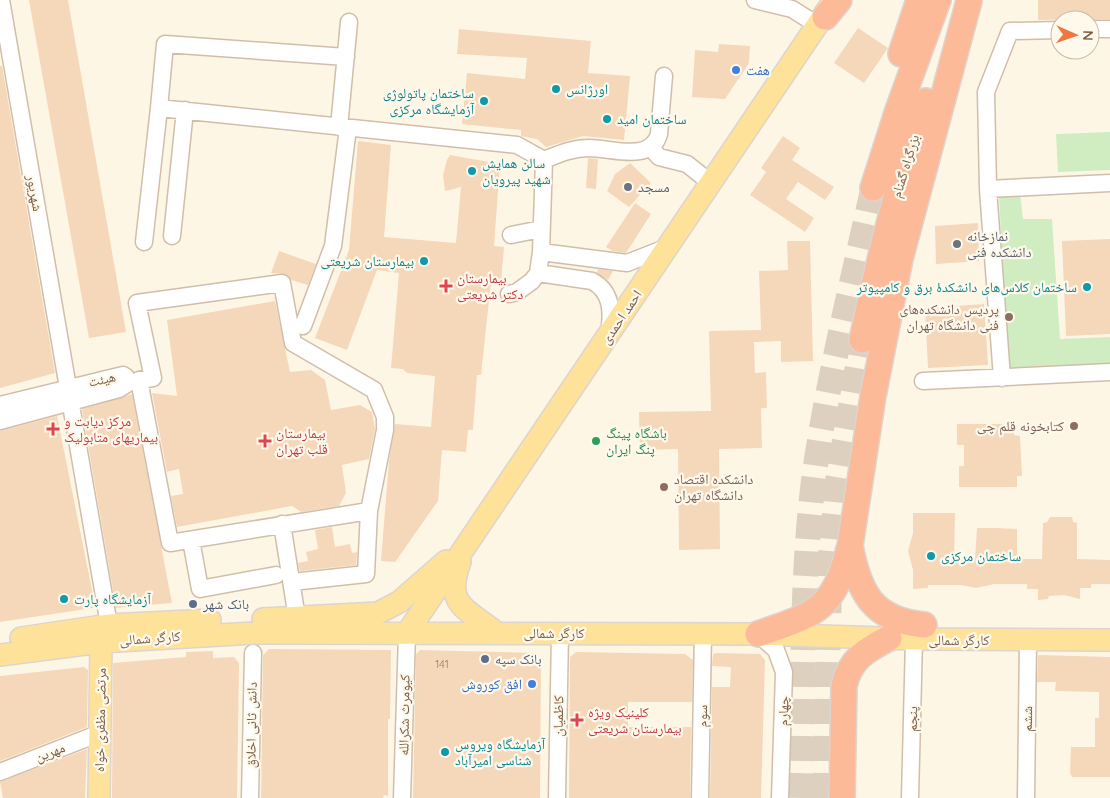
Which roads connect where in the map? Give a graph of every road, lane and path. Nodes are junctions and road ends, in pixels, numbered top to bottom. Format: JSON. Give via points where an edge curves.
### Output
{"nodes":[{"id":1,"x":1,"y":0,"type":"edge"},
{"id":2,"x":755,"y":0,"type":"edge"},
{"id":3,"x":919,"y":0,"type":"edge"},
{"id":4,"x":938,"y":0,"type":"edge"},
{"id":5,"x":970,"y":0,"type":"edge"},
{"id":6,"x":829,"y":11,"type":"edge"},
{"id":7,"x":349,"y":22,"type":"dead end"},
{"id":8,"x":1050,"y":30,"type":"edge"},
{"id":9,"x":346,"y":57,"type":"junction"},
{"id":10,"x":664,"y":76,"type":"dead end"},
{"id":11,"x":159,"y":108,"type":"junction"},
{"id":12,"x":185,"y":110,"type":"junction"},
{"id":13,"x":344,"y":127,"type":"junction"},
{"id":14,"x":651,"y":148,"type":"junction"},
{"id":15,"x":544,"y":160,"type":"junction"},
{"id":16,"x":711,"y":183,"type":"junction"},
{"id":17,"x":1110,"y":183,"type":"edge"},
{"id":18,"x":988,"y":188,"type":"junction"},
{"id":19,"x":541,"y":229,"type":"junction"},
{"id":20,"x":511,"y":235,"type":"dead end"},
{"id":21,"x":172,"y":236,"type":"dead end"},
{"id":22,"x":144,"y":242,"type":"dead end"},
{"id":23,"x":668,"y":248,"type":"junction"},
{"id":24,"x":541,"y":252,"type":"junction"},
{"id":25,"x":538,"y":273,"type":"junction"},
{"id":26,"x":509,"y":294,"type":"dead end"},
{"id":27,"x":303,"y":326,"type":"dead end"},
{"id":28,"x":609,"y":334,"type":"junction"},
{"id":29,"x":862,"y":340,"type":"tunnel mouth"},
{"id":30,"x":1110,"y":372,"type":"edge"},
{"id":31,"x":1002,"y":378,"type":"junction"},
{"id":32,"x":923,"y":381,"type":"dead end"},
{"id":33,"x":70,"y":394,"type":"junction"},
{"id":34,"x":0,"y":405,"type":"edge"},
{"id":35,"x":0,"y":421,"type":"edge"},
{"id":36,"x":368,"y":511,"type":"junction"},
{"id":37,"x":282,"y":524,"type":"junction"},
{"id":38,"x":191,"y":540,"type":"junction"},
{"id":39,"x":468,"y":541,"type":"junction"},
{"id":40,"x":850,"y":546,"type":"junction"},
{"id":41,"x":276,"y":575,"type":"dead end"},
{"id":42,"x":292,"y":582,"type":"junction"},
{"id":43,"x":297,"y":618,"type":"junction"},
{"id":44,"x":1110,"y":626,"type":"edge"},
{"id":45,"x":919,"y":632,"type":"junction"},
{"id":46,"x":105,"y":633,"type":"junction"},
{"id":47,"x":406,"y":633,"type":"junction"},
{"id":48,"x":497,"y":633,"type":"junction"},
{"id":49,"x":560,"y":633,"type":"junction"},
{"id":50,"x":703,"y":633,"type":"junction"},
{"id":51,"x":758,"y":634,"type":"junction"},
{"id":52,"x":889,"y":638,"type":"junction"},
{"id":53,"x":1028,"y":640,"type":"junction"},
{"id":54,"x":1110,"y":640,"type":"edge"},
{"id":55,"x":0,"y":641,"type":"edge"},
{"id":56,"x":253,"y":653,"type":"dead end"},
{"id":57,"x":0,"y":655,"type":"edge"},
{"id":58,"x":100,"y":733,"type":"junction"},
{"id":59,"x":0,"y":772,"type":"edge"},
{"id":60,"x":99,"y":798,"type":"edge"},
{"id":61,"x":250,"y":798,"type":"edge"},
{"id":62,"x":402,"y":798,"type":"edge"},
{"id":63,"x":557,"y":798,"type":"edge"},
{"id":64,"x":700,"y":798,"type":"edge"},
{"id":65,"x":780,"y":798,"type":"edge"},
{"id":66,"x":842,"y":798,"type":"edge"},
{"id":67,"x":910,"y":798,"type":"edge"},
{"id":68,"x":1026,"y":798,"type":"edge"}],
"edges":[{"from":1,"to":33,"type":"street","name":"شهریور"},
{"from":2,"to":6,"type":"street","via":[[792,9]]},
{"from":3,"to":4,"type":"highway","name":"بزرگراه گمنام","via":[[896,72],[873,188]]},
{"from":5,"to":29,"type":"highway","name":"بزرگراه گمنام","via":[[928,95],[907,158],[884,238]]},
{"from":5,"to":40,"type":"highway","via":[[900,259],[873,396]]},
{"from":6,"to":16,"type":"main road","name":"احمد احمدی"},
{"from":7,"to":9,"type":"street"},
{"from":8,"to":18,"type":"street","via":[[1010,30],[986,92]]},
{"from":9,"to":11,"type":"street","via":[[165,44]]},
{"from":9,"to":13,"type":"street"},
{"from":10,"to":14,"type":"street","via":[[659,134]]},
{"from":11,"to":12,"type":"street"},
{"from":11,"to":22,"type":"street"},
{"from":12,"to":13,"type":"street"},
{"from":12,"to":21,"type":"street"},
{"from":13,"to":15,"type":"street","via":[[517,145]]},
{"from":13,"to":27,"type":"street","via":[[333,246]]},
{"from":14,"to":15,"type":"street","via":[[640,151],[571,149]]},
{"from":14,"to":16,"type":"street","via":[[659,156],[687,164]]},
{"from":15,"to":19,"type":"street"},
{"from":16,"to":23,"type":"main road","name":"احمد احمدی"},
{"from":17,"to":18,"type":"street"},
{"from":18,"to":31,"type":"street"},
{"from":19,"to":20,"type":"street"},
{"from":19,"to":24,"type":"street"},
{"from":23,"to":24,"type":"street","via":[[627,262]]},
{"from":23,"to":28,"type":"main road","name":"احمد احمدی"},
{"from":24,"to":25,"type":"street"},
{"from":25,"to":26,"type":"street","via":[[517,292]]},
{"from":25,"to":28,"type":"street","via":[[598,284],[608,297],[612,315]]},
{"from":28,"to":39,"type":"main road","name":"احمد احمدی"},
{"from":30,"to":31,"type":"street"},
{"from":31,"to":32,"type":"street"},
{"from":33,"to":34,"type":"street","name":"هیئت"},
{"from":33,"to":35,"type":"street"},
{"from":33,"to":46,"type":"street","name":"شهریور"},
{"from":36,"to":37,"type":"street"},
{"from":36,"to":38,"type":"street","via":[[385,430],[380,401],[374,390],[293,343],[282,283],[137,303],[153,378],[138,380],[170,543]]},
{"from":36,"to":42,"type":"street","via":[[366,574]]},
{"from":37,"to":38,"type":"street"},
{"from":37,"to":42,"type":"street"},
{"from":38,"to":41,"type":"street","via":[[200,589]]},
{"from":39,"to":43,"type":"main road","name":"کارگر شمالی","via":[[400,602],[372,615]]},
{"from":39,"to":47,"type":"main road","name":"احمد احمدی"},
{"from":39,"to":48,"type":"main road","via":[[453,591],[462,605]]},
{"from":40,"to":45,"type":"highway","via":[[855,569],[869,600],[884,614]]},
{"from":40,"to":51,"type":"highway","via":[[837,587],[824,605]]},
{"from":42,"to":43,"type":"street"},
{"from":43,"to":46,"type":"main road","name":"کارگر شمالی"},
{"from":44,"to":45,"type":"main road","name":"کارگر شمالی"},
{"from":45,"to":52,"type":"main road","name":"کارگر شمالی"},
{"from":45,"to":53,"type":"main road","name":"کارگر شمالی"},
{"from":45,"to":67,"type":"street","name":"پنجم"},
{"from":46,"to":47,"type":"main road","name":"کارگر شمالی"},
{"from":46,"to":55,"type":"main road","name":"کارگر شمالی"},
{"from":46,"to":57,"type":"main road","name":"کارگر شمالی"},
{"from":46,"to":58,"type":"main road","name":"مرتضی مظفری خواه"},
{"from":47,"to":48,"type":"main road","name":"کارگر شمالی"},
{"from":47,"to":62,"type":"street","name":"کیومرث شکرالله"},
{"from":48,"to":49,"type":"main road","name":"کارگر شمالی"},
{"from":49,"to":50,"type":"main road","name":"کارگر شمالی"},
{"from":49,"to":63,"type":"street","name":"کاظمیان"},
{"from":50,"to":51,"type":"main road","name":"کارگر شمالی"},
{"from":50,"to":64,"type":"street","name":"سوم"},
{"from":51,"to":52,"type":"main road","name":"کارگر شمالی"},
{"from":51,"to":65,"type":"street","name":"چهارم","via":[[776,650],[784,672]]},
{"from":52,"to":66,"type":"highway","via":[[861,654],[844,686]]},
{"from":53,"to":54,"type":"main road","name":"کارگر شمالی"},
{"from":53,"to":68,"type":"street","name":"ششم"},
{"from":56,"to":61,"type":"street","name":"دانش ثانی اخلاق"},
{"from":58,"to":59,"type":"street","name":"مهرین"},
{"from":58,"to":60,"type":"main road","name":"مرتضی مظفری خواه"}]}
